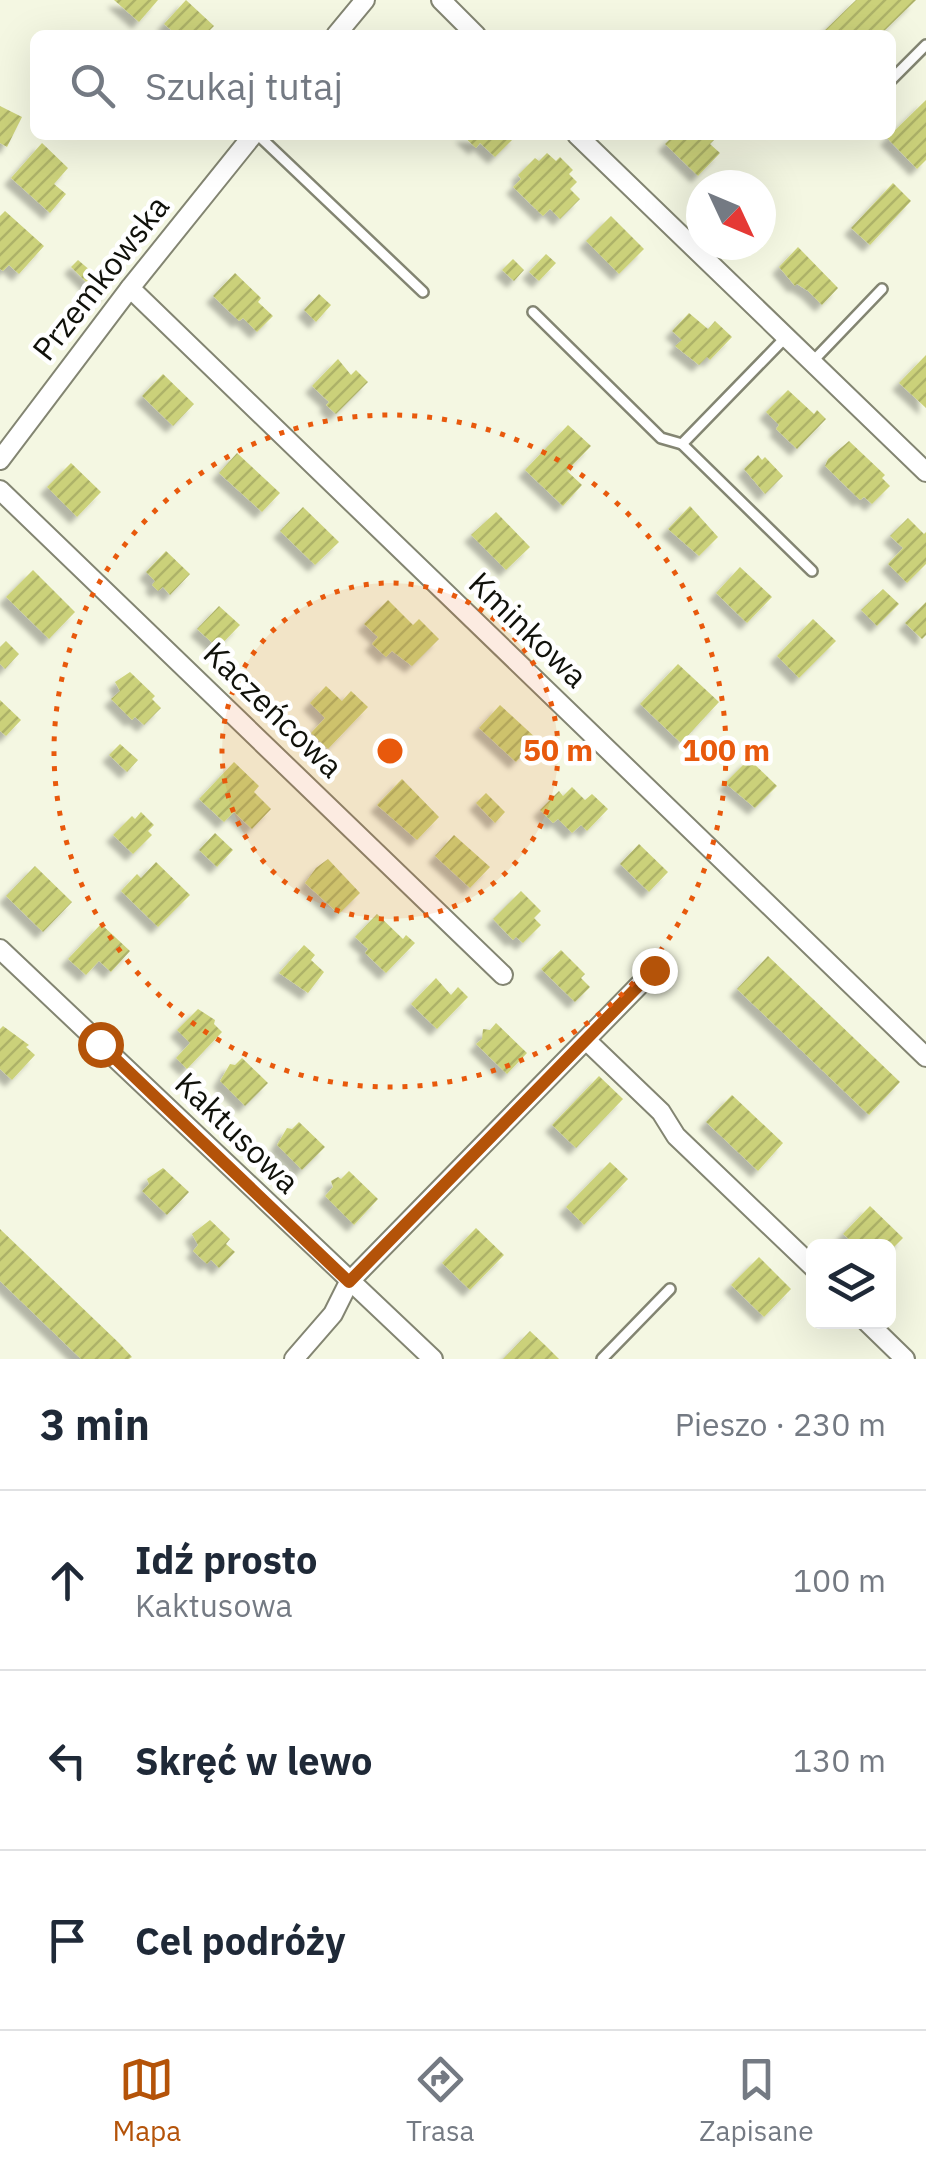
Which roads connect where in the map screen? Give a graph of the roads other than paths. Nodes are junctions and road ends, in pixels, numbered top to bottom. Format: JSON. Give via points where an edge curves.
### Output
{"nodes":[{"id":1,"x":366,"y":0,"type":"edge"},
{"id":2,"x":440,"y":0,"type":"edge"},
{"id":3,"x":340,"y":30,"type":"edge"},
{"id":4,"x":471,"y":30,"type":"edge"},
{"id":5,"x":926,"y":45,"type":"edge"},
{"id":6,"x":896,"y":75,"type":"edge"},
{"id":7,"x":252,"y":140,"type":"edge"},
{"id":8,"x":261,"y":140,"type":"edge"},
{"id":9,"x":582,"y":140,"type":"edge"},
{"id":10,"x":130,"y":288,"type":"junction"},
{"id":11,"x":882,"y":289,"type":"dead end"},
{"id":12,"x":422,"y":292,"type":"dead end"},
{"id":13,"x":533,"y":312,"type":"dead end"},
{"id":14,"x":785,"y":338,"type":"junction"},
{"id":15,"x":811,"y":363,"type":"junction"},
{"id":16,"x":682,"y":444,"type":"junction"},
{"id":17,"x":0,"y":460,"type":"edge"},
{"id":18,"x":926,"y":472,"type":"edge"},
{"id":19,"x":0,"y":490,"type":"edge"},
{"id":20,"x":812,"y":571,"type":"dead end"},
{"id":21,"x":0,"y":949,"type":"edge"},
{"id":22,"x":654,"y":970,"type":"dead end"},
{"id":23,"x":503,"y":975,"type":"dead end"},
{"id":24,"x":586,"y":1040,"type":"junction"},
{"id":25,"x":926,"y":1057,"type":"edge"},
{"id":26,"x":806,"y":1260,"type":"edge"},
{"id":27,"x":349,"y":1282,"type":"junction"},
{"id":28,"x":670,"y":1288,"type":"dead end"},
{"id":29,"x":874,"y":1329,"type":"edge"},
{"id":30,"x":294,"y":1359,"type":"edge"},
{"id":31,"x":433,"y":1359,"type":"edge"},
{"id":32,"x":602,"y":1359,"type":"edge"},
{"id":33,"x":905,"y":1359,"type":"edge"}],
"edges":[{"from":1,"to":3,"type":"street"},
{"from":2,"to":4,"type":"street"},
{"from":5,"to":6,"type":"lane"},
{"from":7,"to":10,"type":"street","name":"Przemkowska"},
{"from":8,"to":12,"type":"lane"},
{"from":9,"to":14,"type":"street"},
{"from":10,"to":17,"type":"street","name":"Przemkowska"},
{"from":10,"to":25,"type":"street","name":"Kminkowa"},
{"from":11,"to":15,"type":"lane"},
{"from":13,"to":16,"type":"lane","via":[[660,438]]},
{"from":14,"to":15,"type":"street"},
{"from":14,"to":16,"type":"lane"},
{"from":15,"to":18,"type":"street"},
{"from":16,"to":20,"type":"lane"},
{"from":19,"to":23,"type":"street","name":"Kaczeńcowa"},
{"from":21,"to":27,"type":"street","name":"Kaktusowa"},
{"from":22,"to":24,"type":"street"},
{"from":24,"to":26,"type":"street"},
{"from":24,"to":27,"type":"street"},
{"from":27,"to":30,"type":"street","via":[[333,1314]]},
{"from":27,"to":31,"type":"street","name":"Kaktusowa"},
{"from":28,"to":32,"type":"lane"},
{"from":29,"to":33,"type":"street"}]}
